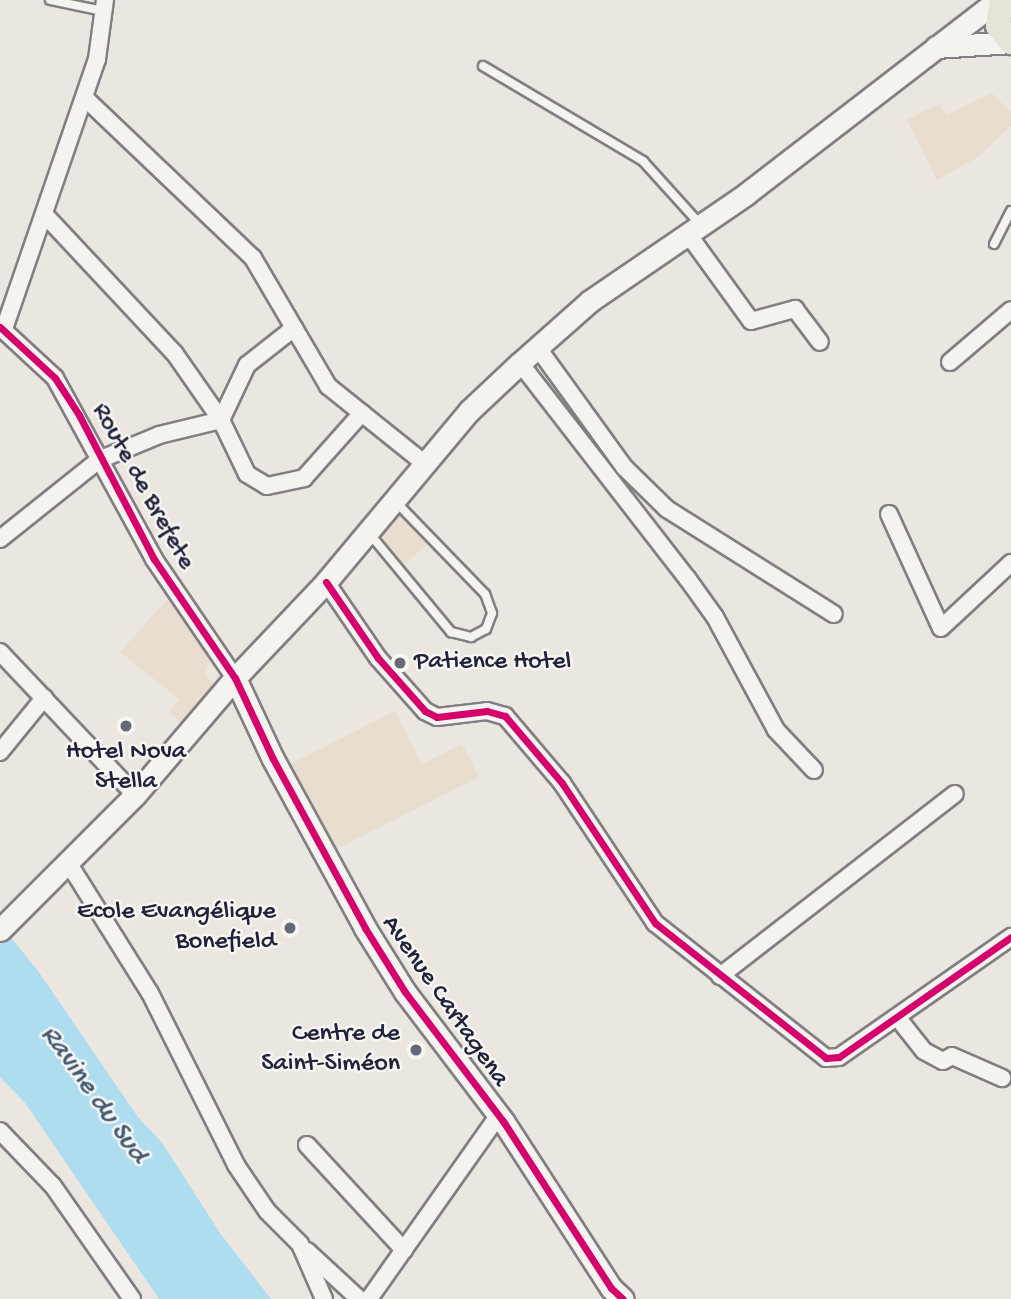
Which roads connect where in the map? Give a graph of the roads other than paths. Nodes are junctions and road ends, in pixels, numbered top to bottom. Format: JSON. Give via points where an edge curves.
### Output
{"nodes":[{"id":1,"x":50,"y":0,"type":"edge"},
{"id":2,"x":104,"y":6,"type":"edge"},
{"id":3,"x":997,"y":17,"type":"edge"},
{"id":4,"x":934,"y":47,"type":"junction"},
{"id":5,"x":483,"y":66,"type":"dead end"},
{"id":6,"x":85,"y":98,"type":"junction"},
{"id":7,"x":1011,"y":211,"type":"edge"},
{"id":8,"x":45,"y":215,"type":"junction"},
{"id":9,"x":695,"y":230,"type":"junction"},
{"id":10,"x":994,"y":244,"type":"dead end"},
{"id":11,"x":1011,"y":310,"type":"edge"},
{"id":12,"x":2,"y":328,"type":"edge"},
{"id":13,"x":294,"y":328,"type":"junction"},
{"id":14,"x":820,"y":342,"type":"dead end"},
{"id":15,"x":538,"y":348,"type":"junction"},
{"id":16,"x":950,"y":362,"type":"dead end"},
{"id":17,"x":520,"y":363,"type":"junction"},
{"id":18,"x":362,"y":413,"type":"junction"},
{"id":19,"x":221,"y":419,"type":"junction"},
{"id":20,"x":99,"y":460,"type":"junction"},
{"id":21,"x":424,"y":463,"type":"junction"},
{"id":22,"x":394,"y":499,"type":"junction"},
{"id":23,"x":888,"y":514,"type":"dead end"},
{"id":24,"x":367,"y":530,"type":"junction"},
{"id":25,"x":0,"y":539,"type":"edge"},
{"id":26,"x":1011,"y":562,"type":"edge"},
{"id":27,"x":326,"y":582,"type":"junction"},
{"id":28,"x":834,"y":614,"type":"dead end"},
{"id":29,"x":2,"y":658,"type":"edge"},
{"id":30,"x":235,"y":678,"type":"junction"},
{"id":31,"x":44,"y":698,"type":"junction"},
{"id":32,"x":0,"y":752,"type":"edge"},
{"id":33,"x":814,"y":770,"type":"dead end"},
{"id":34,"x":955,"y":794,"type":"dead end"},
{"id":35,"x":135,"y":795,"type":"junction"},
{"id":36,"x":69,"y":864,"type":"junction"},
{"id":37,"x":0,"y":930,"type":"edge"},
{"id":38,"x":1011,"y":937,"type":"edge"},
{"id":39,"x":720,"y":976,"type":"junction"},
{"id":40,"x":897,"y":1017,"type":"junction"},
{"id":41,"x":1002,"y":1077,"type":"dead end"},
{"id":42,"x":499,"y":1115,"type":"junction"},
{"id":43,"x":0,"y":1131,"type":"edge"},
{"id":44,"x":307,"y":1145,"type":"dead end"},
{"id":45,"x":300,"y":1244,"type":"junction"},
{"id":46,"x":404,"y":1250,"type":"junction"},
{"id":47,"x":132,"y":1299,"type":"edge"},
{"id":48,"x":324,"y":1299,"type":"edge"},
{"id":49,"x":359,"y":1299,"type":"edge"},
{"id":50,"x":369,"y":1299,"type":"edge"},
{"id":51,"x":622,"y":1299,"type":"edge"}],
"edges":[{"from":1,"to":2,"type":"lane"},
{"from":2,"to":6,"type":"street","via":[[97,59]]},
{"from":3,"to":4,"type":"main road"},
{"from":3,"to":4,"type":"main road"},
{"from":4,"to":9,"type":"main road"},
{"from":5,"to":9,"type":"lane","via":[[643,161]]},
{"from":6,"to":8,"type":"street"},
{"from":6,"to":13,"type":"street","via":[[253,258]]},
{"from":7,"to":10,"type":"lane"},
{"from":8,"to":12,"type":"street"},
{"from":8,"to":19,"type":"street","via":[[175,354]]},
{"from":9,"to":14,"type":"street","via":[[751,321],[795,309]]},
{"from":9,"to":15,"type":"main road","via":[[590,301]]},
{"from":11,"to":16,"type":"street"},
{"from":12,"to":20,"type":"street","name":"Route de Brefete","via":[[55,378],[79,415]]},
{"from":13,"to":18,"type":"street","via":[[328,386]]},
{"from":13,"to":19,"type":"street","via":[[247,365]]},
{"from":15,"to":17,"type":"main road"},
{"from":15,"to":28,"type":"street","via":[[624,467],[667,509]]},
{"from":17,"to":21,"type":"main road","via":[[469,411]]},
{"from":17,"to":33,"type":"street","via":[[687,578],[715,617],[776,730]]},
{"from":18,"to":19,"type":"street","via":[[304,478],[267,486],[247,474]]},
{"from":18,"to":21,"type":"street"},
{"from":19,"to":20,"type":"street","via":[[159,435]]},
{"from":20,"to":25,"type":"street"},
{"from":20,"to":30,"type":"street","name":"Route de Brefete","via":[[154,559]]},
{"from":21,"to":22,"type":"main road"},
{"from":22,"to":24,"type":"main road"},
{"from":22,"to":24,"type":"lane","via":[[479,584],[492,606],[486,628],[471,637],[451,632]]},
{"from":23,"to":26,"type":"street","via":[[941,628]]},
{"from":24,"to":27,"type":"main road"},
{"from":27,"to":30,"type":"main road"},
{"from":27,"to":39,"type":"street","via":[[378,658],[425,711],[437,717],[487,711],[505,716],[562,783],[655,923]]},
{"from":29,"to":31,"type":"street"},
{"from":30,"to":35,"type":"main road"},
{"from":30,"to":42,"type":"main road","name":"Avenue Cartagena","via":[[273,759],[365,928],[405,992]]},
{"from":31,"to":32,"type":"street"},
{"from":31,"to":35,"type":"street"},
{"from":34,"to":39,"type":"street"},
{"from":35,"to":36,"type":"main road"},
{"from":36,"to":37,"type":"main road"},
{"from":36,"to":45,"type":"street","via":[[150,993],[236,1165],[267,1212]]},
{"from":38,"to":40,"type":"street"},
{"from":39,"to":40,"type":"street","via":[[826,1058],[839,1057]]},
{"from":40,"to":41,"type":"street","via":[[924,1051],[943,1061],[952,1056]]},
{"from":42,"to":46,"type":"street"},
{"from":42,"to":51,"type":"main road","name":"Avenue Cartagena"},
{"from":43,"to":47,"type":"street","via":[[53,1186]]},
{"from":44,"to":46,"type":"street"},
{"from":45,"to":48,"type":"street"},
{"from":45,"to":49,"type":"street"},
{"from":46,"to":50,"type":"street"}]}
